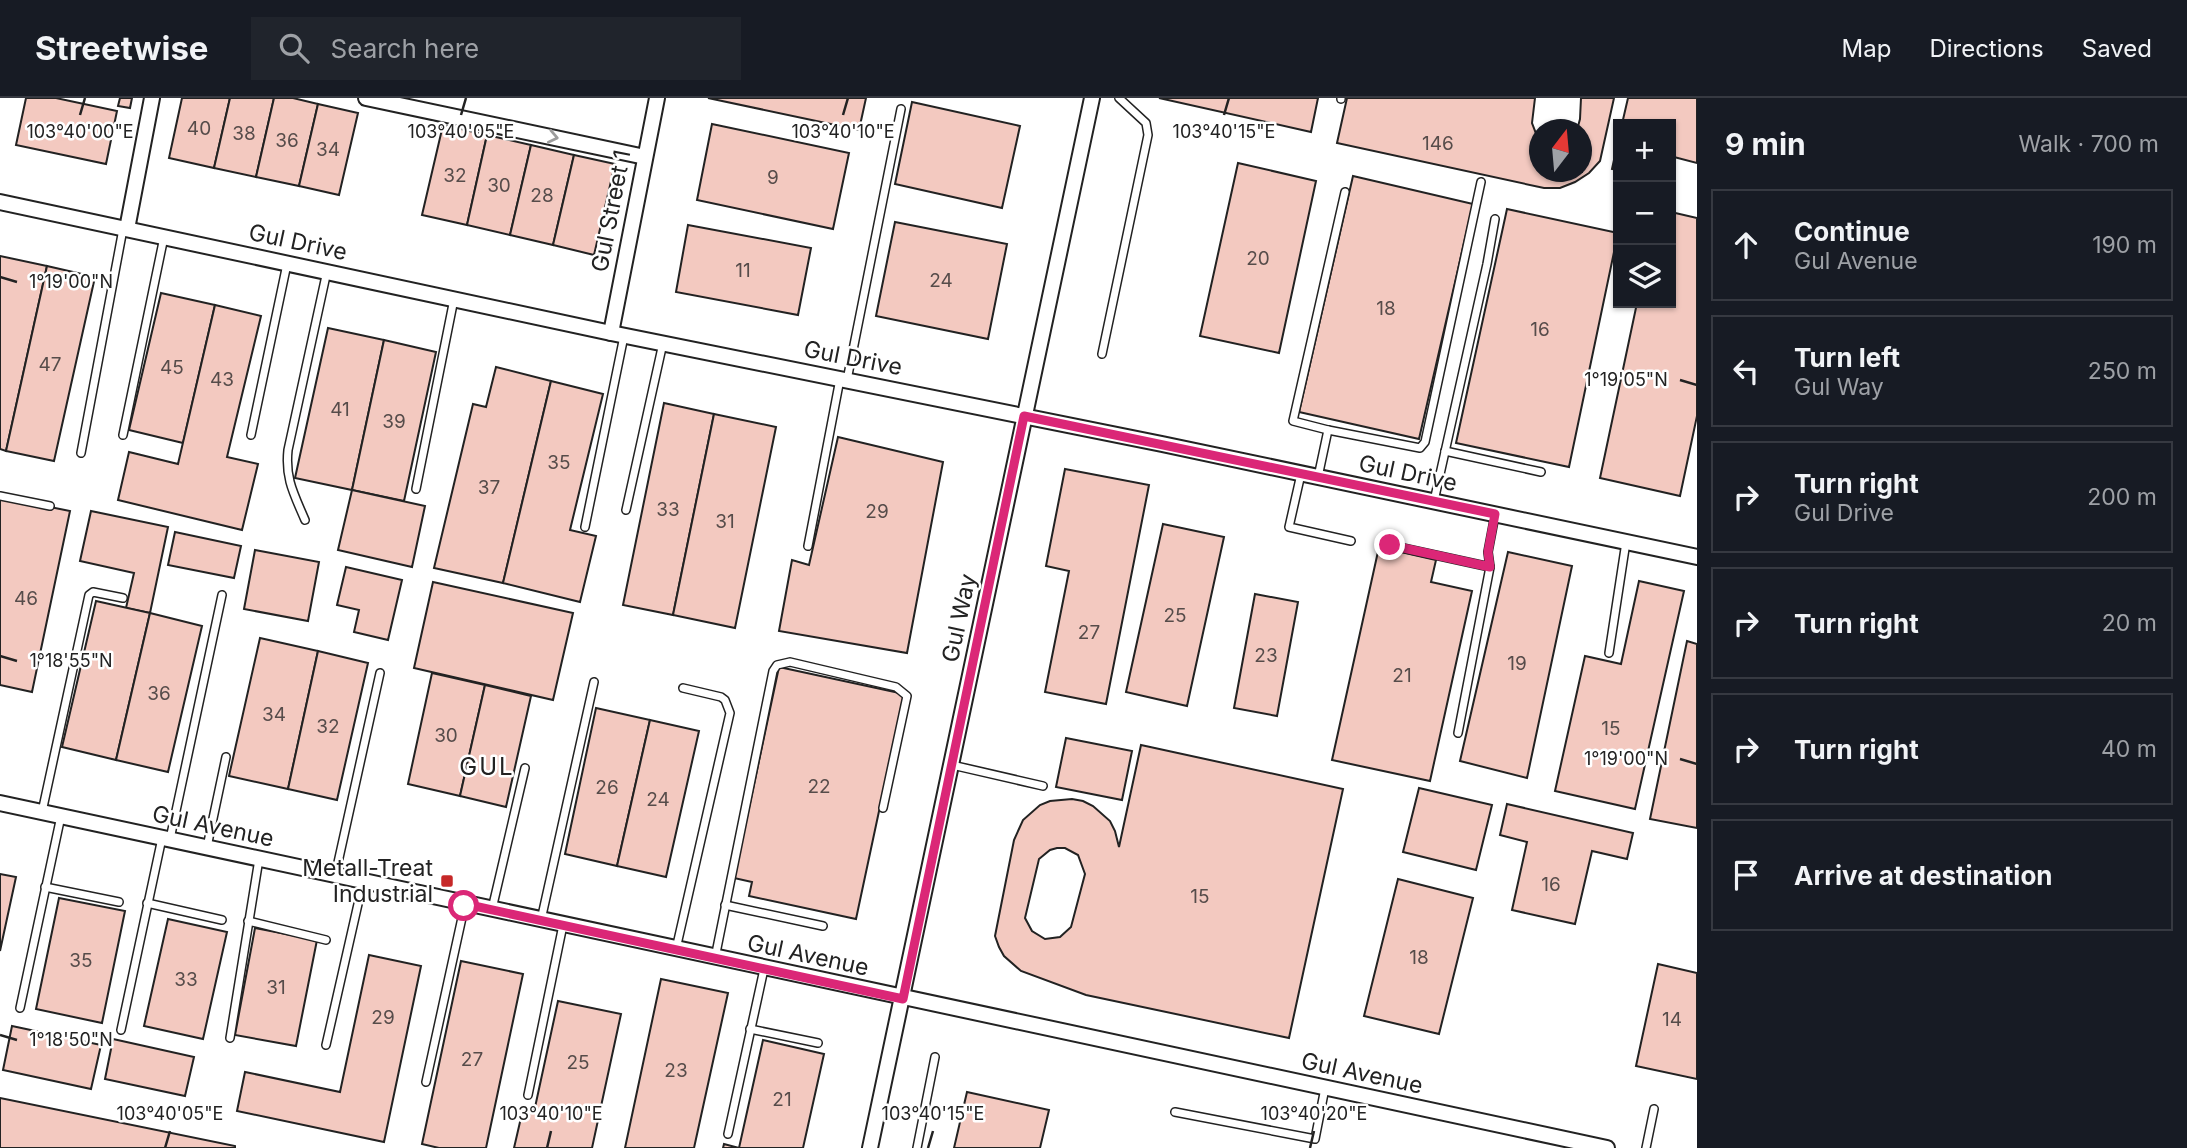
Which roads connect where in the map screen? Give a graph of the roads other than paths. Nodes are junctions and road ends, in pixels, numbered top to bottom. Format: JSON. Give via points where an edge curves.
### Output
{"nodes":[{"id":1,"x":152,"y":98,"type":"edge"},
{"id":2,"x":366,"y":98,"type":"edge"},
{"id":3,"x":657,"y":98,"type":"edge"},
{"id":4,"x":1091,"y":98,"type":"edge"},
{"id":5,"x":1119,"y":98,"type":"edge"},
{"id":6,"x":901,"y":109,"type":"dead end"},
{"id":7,"x":645,"y":157,"type":"junction"},
{"id":8,"x":1481,"y":182,"type":"dead end"},
{"id":9,"x":1345,"y":192,"type":"dead end"},
{"id":10,"x":0,"y":202,"type":"edge"},
{"id":11,"x":1495,"y":219,"type":"dead end"},
{"id":12,"x":125,"y":228,"type":"junction"},
{"id":13,"x":164,"y":236,"type":"junction"},
{"id":14,"x":287,"y":263,"type":"junction"},
{"id":15,"x":327,"y":271,"type":"junction"},
{"id":16,"x":454,"y":299,"type":"junction"},
{"id":17,"x":618,"y":335,"type":"junction"},
{"id":18,"x":663,"y":343,"type":"junction"},
{"id":19,"x":1102,"y":354,"type":"dead end"},
{"id":20,"x":844,"y":380,"type":"junction"},
{"id":21,"x":1024,"y":416,"type":"junction"},
{"id":22,"x":1328,"y":430,"type":"junction"},
{"id":23,"x":123,"y":435,"type":"dead end"},
{"id":24,"x":251,"y":435,"type":"dead end"},
{"id":25,"x":1445,"y":451,"type":"junction"},
{"id":26,"x":81,"y":453,"type":"dead end"},
{"id":27,"x":1541,"y":472,"type":"dead end"},
{"id":28,"x":1301,"y":474,"type":"junction"},
{"id":29,"x":1318,"y":477,"type":"junction"},
{"id":30,"x":416,"y":489,"type":"dead end"},
{"id":31,"x":0,"y":496,"type":"edge"},
{"id":32,"x":1434,"y":502,"type":"junction"},
{"id":33,"x":50,"y":506,"type":"dead end"},
{"id":34,"x":626,"y":510,"type":"dead end"},
{"id":35,"x":1495,"y":514,"type":"junction"},
{"id":36,"x":305,"y":520,"type":"dead end"},
{"id":37,"x":585,"y":527,"type":"dead end"},
{"id":38,"x":1351,"y":541,"type":"dead end"},
{"id":39,"x":1626,"y":542,"type":"junction"},
{"id":40,"x":1390,"y":545,"type":"dead end"},
{"id":41,"x":808,"y":546,"type":"dead end"},
{"id":42,"x":1697,"y":557,"type":"edge"},
{"id":43,"x":1490,"y":567,"type":"junction"},
{"id":44,"x":222,"y":595,"type":"dead end"},
{"id":45,"x":123,"y":598,"type":"dead end"},
{"id":46,"x":1609,"y":653,"type":"dead end"},
{"id":47,"x":380,"y":673,"type":"dead end"},
{"id":48,"x":594,"y":682,"type":"dead end"},
{"id":49,"x":683,"y":688,"type":"dead end"},
{"id":50,"x":1458,"y":733,"type":"dead end"},
{"id":51,"x":226,"y":757,"type":"dead end"},
{"id":52,"x":952,"y":765,"type":"junction"},
{"id":53,"x":525,"y":768,"type":"dead end"},
{"id":54,"x":1043,"y":786,"type":"dead end"},
{"id":55,"x":0,"y":803,"type":"edge"},
{"id":56,"x":883,"y":808,"type":"dead end"},
{"id":57,"x":41,"y":812,"type":"junction"},
{"id":58,"x":61,"y":817,"type":"junction"},
{"id":59,"x":166,"y":839,"type":"junction"},
{"id":60,"x":207,"y":848,"type":"junction"},
{"id":61,"x":259,"y":859,"type":"junction"},
{"id":62,"x":335,"y":876,"type":"junction"},
{"id":63,"x":363,"y":882,"type":"junction"},
{"id":64,"x":45,"y":887,"type":"junction"},
{"id":65,"x":119,"y":902,"type":"dead end"},
{"id":66,"x":147,"y":903,"type":"junction"},
{"id":67,"x":465,"y":904,"type":"junction"},
{"id":68,"x":725,"y":905,"type":"junction"},
{"id":69,"x":492,"y":910,"type":"junction"},
{"id":70,"x":222,"y":920,"type":"dead end"},
{"id":71,"x":541,"y":920,"type":"junction"},
{"id":72,"x":248,"y":921,"type":"junction"},
{"id":73,"x":563,"y":925,"type":"junction"},
{"id":74,"x":823,"y":926,"type":"dead end"},
{"id":75,"x":326,"y":940,"type":"dead end"},
{"id":76,"x":676,"y":950,"type":"junction"},
{"id":77,"x":715,"y":958,"type":"junction"},
{"id":78,"x":764,"y":969,"type":"junction"},
{"id":79,"x":903,"y":999,"type":"junction"},
{"id":80,"x":20,"y":1008,"type":"dead end"},
{"id":81,"x":750,"y":1029,"type":"junction"},
{"id":82,"x":121,"y":1030,"type":"dead end"},
{"id":83,"x":230,"y":1038,"type":"dead end"},
{"id":84,"x":818,"y":1044,"type":"dead end"},
{"id":85,"x":326,"y":1045,"type":"dead end"},
{"id":86,"x":935,"y":1057,"type":"dead end"},
{"id":87,"x":426,"y":1082,"type":"dead end"},
{"id":88,"x":1325,"y":1088,"type":"junction"},
{"id":89,"x":528,"y":1095,"type":"dead end"},
{"id":90,"x":1654,"y":1109,"type":"dead end"},
{"id":91,"x":1175,"y":1112,"type":"dead end"},
{"id":92,"x":728,"y":1134,"type":"dead end"},
{"id":93,"x":870,"y":1148,"type":"edge"},
{"id":94,"x":917,"y":1148,"type":"edge"},
{"id":95,"x":1607,"y":1148,"type":"edge"},
{"id":96,"x":1646,"y":1148,"type":"edge"}],
"edges":[{"from":1,"to":12,"type":"street"},
{"from":2,"to":7,"type":"street","one_way":true},
{"from":3,"to":7,"type":"street","name":"Gul Street 1"},
{"from":4,"to":21,"type":"street","name":"Gul Way"},
{"from":5,"to":19,"type":"lane","via":[[1146,123],[1148,135]]},
{"from":6,"to":20,"type":"lane"},
{"from":7,"to":17,"type":"street","name":"Gul Street 1"},
{"from":8,"to":22,"type":"lane","via":[[1423,446]]},
{"from":9,"to":22,"type":"lane","via":[[1293,418],[1297,424]]},
{"from":10,"to":12,"type":"street","name":"Gul Drive"},
{"from":11,"to":25,"type":"lane"},
{"from":12,"to":13,"type":"street","name":"Gul Drive"},
{"from":12,"to":26,"type":"lane"},
{"from":13,"to":14,"type":"street","name":"Gul Drive"},
{"from":13,"to":23,"type":"lane"},
{"from":14,"to":15,"type":"street","name":"Gul Drive"},
{"from":14,"to":24,"type":"lane"},
{"from":15,"to":16,"type":"street","name":"Gul Drive"},
{"from":15,"to":36,"type":"lane","via":[[286,468]]},
{"from":16,"to":17,"type":"street","name":"Gul Drive"},
{"from":16,"to":30,"type":"lane"},
{"from":17,"to":18,"type":"street","name":"Gul Drive"},
{"from":17,"to":37,"type":"lane"},
{"from":18,"to":20,"type":"street","name":"Gul Drive"},
{"from":18,"to":34,"type":"lane"},
{"from":20,"to":21,"type":"street","name":"Gul Drive"},
{"from":20,"to":41,"type":"lane"},
{"from":21,"to":28,"type":"street","name":"Gul Drive"},
{"from":21,"to":52,"type":"street","name":"Gul Way"},
{"from":22,"to":29,"type":"lane"},
{"from":25,"to":27,"type":"lane"},
{"from":25,"to":32,"type":"lane"},
{"from":28,"to":29,"type":"street","name":"Gul Drive"},
{"from":28,"to":38,"type":"lane","via":[[1289,527]]},
{"from":29,"to":32,"type":"street","name":"Gul Drive"},
{"from":31,"to":33,"type":"lane"},
{"from":32,"to":35,"type":"street","name":"Gul Drive"},
{"from":35,"to":39,"type":"street","name":"Gul Drive"},
{"from":35,"to":43,"type":"lane"},
{"from":39,"to":42,"type":"street","name":"Gul Drive"},
{"from":39,"to":46,"type":"lane"},
{"from":40,"to":43,"type":"lane"},
{"from":43,"to":50,"type":"lane"},
{"from":44,"to":59,"type":"lane"},
{"from":45,"to":57,"type":"lane","via":[[89,595]]},
{"from":47,"to":62,"type":"lane"},
{"from":48,"to":71,"type":"lane"},
{"from":49,"to":76,"type":"lane","via":[[721,697],[730,713]]},
{"from":51,"to":60,"type":"lane"},
{"from":52,"to":54,"type":"lane"},
{"from":52,"to":79,"type":"street","name":"Gul Way"},
{"from":53,"to":69,"type":"lane"},
{"from":55,"to":57,"type":"street","name":"Gul Avenue"},
{"from":56,"to":68,"type":"lane","via":[[907,696],[896,687],[790,662],[777,665]]},
{"from":57,"to":58,"type":"street","name":"Gul Avenue"},
{"from":58,"to":59,"type":"street","name":"Gul Avenue"},
{"from":58,"to":64,"type":"lane"},
{"from":59,"to":60,"type":"street","name":"Gul Avenue"},
{"from":59,"to":66,"type":"lane"},
{"from":60,"to":61,"type":"street","name":"Gul Avenue"},
{"from":61,"to":62,"type":"street","name":"Gul Avenue"},
{"from":61,"to":72,"type":"lane"},
{"from":62,"to":63,"type":"street","name":"Gul Avenue"},
{"from":63,"to":67,"type":"street","name":"Gul Avenue"},
{"from":63,"to":85,"type":"lane"},
{"from":64,"to":65,"type":"lane"},
{"from":64,"to":80,"type":"lane"},
{"from":66,"to":70,"type":"lane"},
{"from":66,"to":82,"type":"lane"},
{"from":67,"to":69,"type":"street","name":"Gul Avenue"},
{"from":67,"to":87,"type":"lane"},
{"from":68,"to":74,"type":"lane"},
{"from":68,"to":77,"type":"lane"},
{"from":69,"to":71,"type":"street","name":"Gul Avenue"},
{"from":71,"to":73,"type":"street","name":"Gul Avenue"},
{"from":72,"to":75,"type":"lane"},
{"from":72,"to":83,"type":"lane"},
{"from":73,"to":76,"type":"street","name":"Gul Avenue"},
{"from":73,"to":89,"type":"lane"},
{"from":76,"to":77,"type":"street","name":"Gul Avenue"},
{"from":77,"to":78,"type":"street","name":"Gul Avenue"},
{"from":78,"to":79,"type":"street","name":"Gul Avenue"},
{"from":78,"to":81,"type":"lane"},
{"from":79,"to":88,"type":"street","name":"Gul Avenue"},
{"from":79,"to":93,"type":"street","name":"Gul Way"},
{"from":81,"to":84,"type":"lane"},
{"from":81,"to":92,"type":"lane"},
{"from":86,"to":94,"type":"lane"},
{"from":88,"to":91,"type":"lane","via":[[1315,1139]]},
{"from":88,"to":95,"type":"street","name":"Gul Avenue"},
{"from":90,"to":96,"type":"lane"}]}
